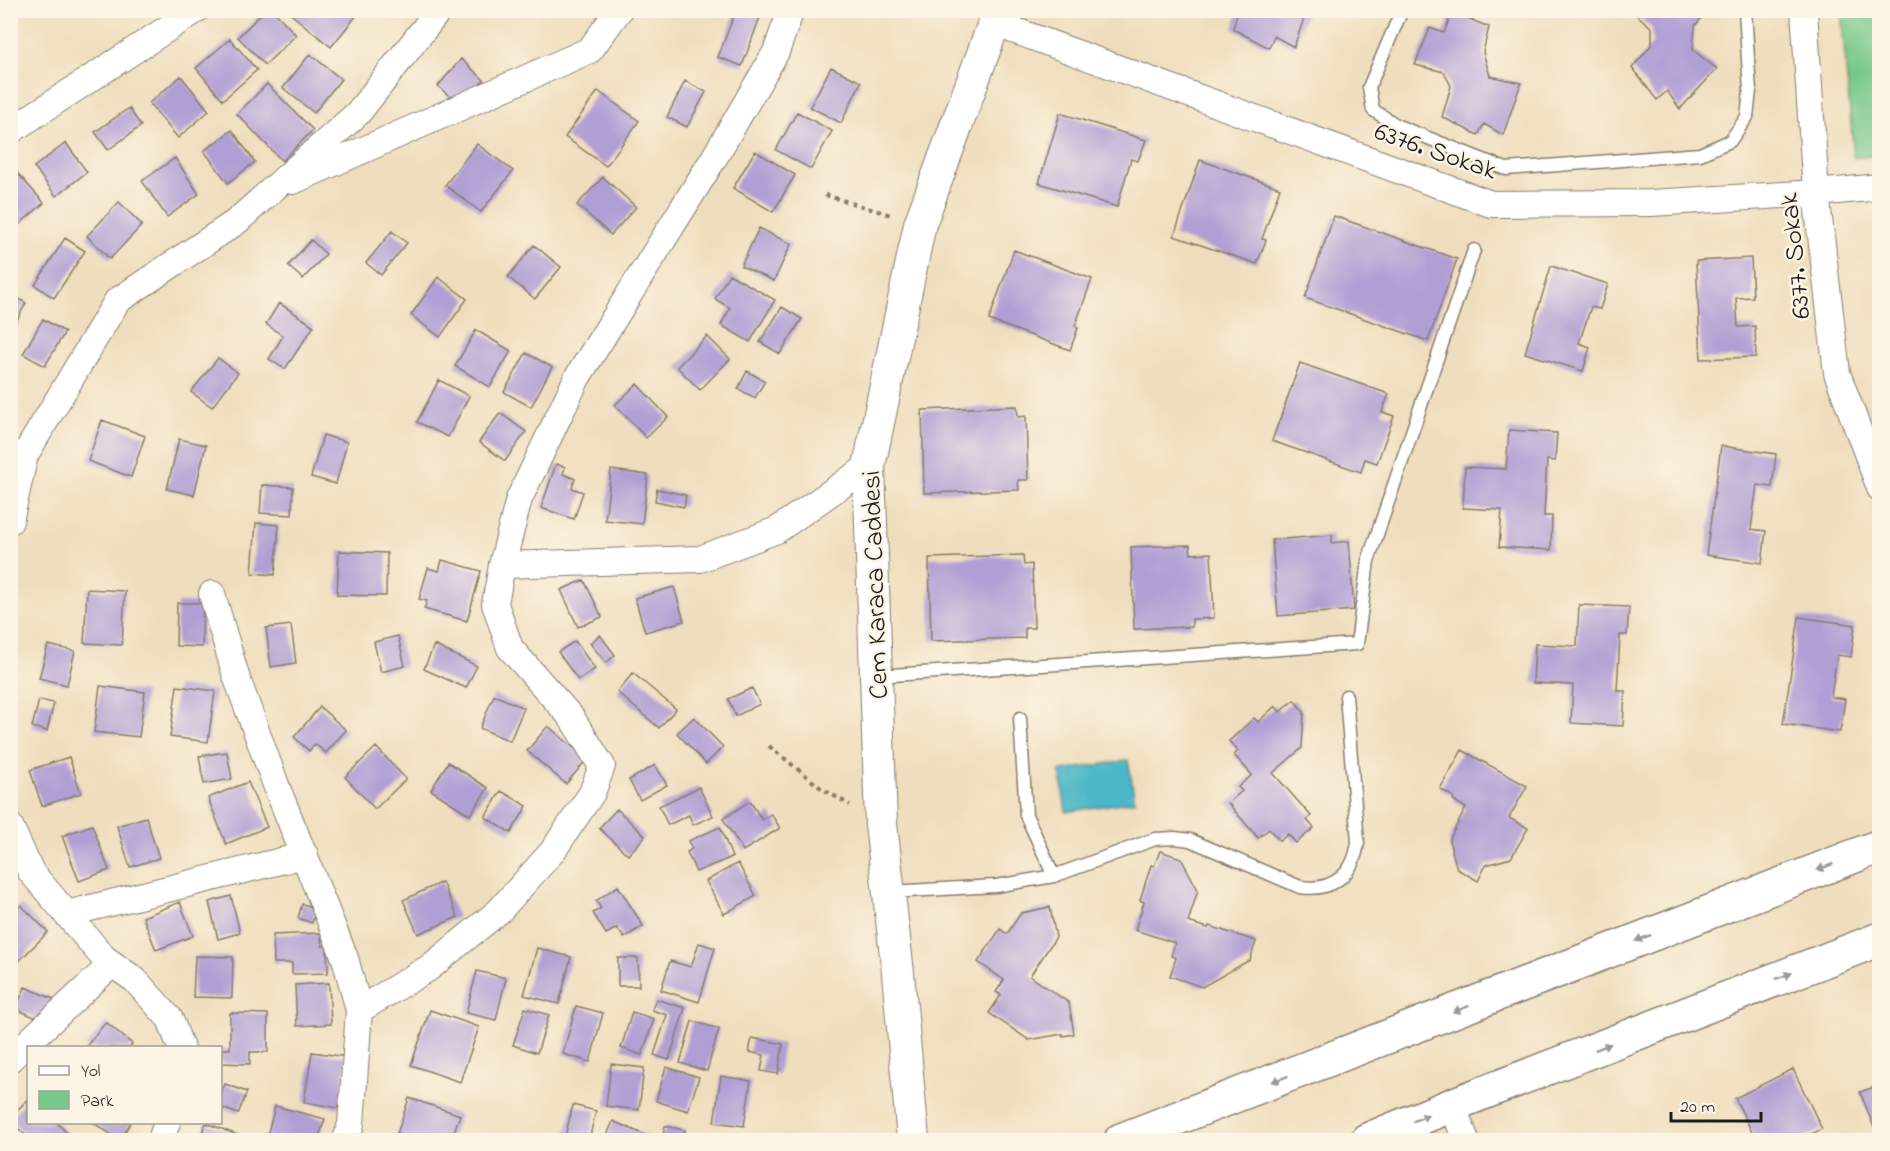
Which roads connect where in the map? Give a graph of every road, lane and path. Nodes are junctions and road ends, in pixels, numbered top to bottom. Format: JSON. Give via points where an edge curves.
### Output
{"nodes":[{"id":1,"x":196,"y":10,"type":"edge"},
{"id":2,"x":439,"y":10,"type":"edge"},
{"id":3,"x":619,"y":10,"type":"edge"},
{"id":4,"x":791,"y":10,"type":"edge"},
{"id":5,"x":1402,"y":10,"type":"edge"},
{"id":6,"x":1745,"y":10,"type":"edge"},
{"id":7,"x":1804,"y":10,"type":"edge"},
{"id":8,"x":997,"y":17,"type":"edge"},
{"id":9,"x":10,"y":131,"type":"edge"},
{"id":10,"x":1880,"y":187,"type":"edge"},
{"id":11,"x":270,"y":191,"type":"junction"},
{"id":12,"x":1816,"y":193,"type":"junction"},
{"id":13,"x":825,"y":195,"type":"dead end"},
{"id":14,"x":865,"y":207,"type":"dead end"},
{"id":15,"x":1474,"y":250,"type":"dead end"},
{"id":16,"x":18,"y":456,"type":"edge"},
{"id":17,"x":869,"y":466,"type":"junction"},
{"id":18,"x":1880,"y":488,"type":"edge"},
{"id":19,"x":10,"y":521,"type":"edge"},
{"id":20,"x":502,"y":565,"type":"junction"},
{"id":21,"x":212,"y":594,"type":"dead end"},
{"id":22,"x":876,"y":676,"type":"junction"},
{"id":23,"x":1346,"y":696,"type":"dead end"},
{"id":24,"x":1020,"y":718,"type":"dead end"},
{"id":25,"x":769,"y":746,"type":"dead end"},
{"id":26,"x":821,"y":788,"type":"dead end"},
{"id":27,"x":10,"y":826,"type":"edge"},
{"id":28,"x":1880,"y":846,"type":"edge"},
{"id":29,"x":305,"y":855,"type":"junction"},
{"id":30,"x":1054,"y":876,"type":"junction"},
{"id":31,"x":889,"y":892,"type":"junction"},
{"id":32,"x":66,"y":914,"type":"junction"},
{"id":33,"x":1880,"y":939,"type":"edge"},
{"id":34,"x":112,"y":964,"type":"junction"},
{"id":35,"x":359,"y":1010,"type":"junction"},
{"id":36,"x":181,"y":1046,"type":"edge"},
{"id":37,"x":10,"y":1059,"type":"edge"},
{"id":38,"x":1452,"y":1105,"type":"junction"},
{"id":39,"x":166,"y":1124,"type":"edge"},
{"id":40,"x":161,"y":1140,"type":"edge"},
{"id":41,"x":346,"y":1140,"type":"edge"},
{"id":42,"x":913,"y":1140,"type":"edge"},
{"id":43,"x":1122,"y":1140,"type":"edge"},
{"id":44,"x":1367,"y":1140,"type":"edge"},
{"id":45,"x":1466,"y":1140,"type":"edge"}],
"edges":[{"from":1,"to":9,"type":"street"},
{"from":2,"to":11,"type":"street","via":[[358,113]]},
{"from":3,"to":11,"type":"street","via":[[590,50]]},
{"from":4,"to":20,"type":"street","via":[[776,52],[578,378],[519,499]]},
{"from":5,"to":6,"type":"lane","via":[[1369,87],[1373,110],[1398,126],[1506,169],[1701,154],[1730,141],[1747,117],[1750,90]]},
{"from":7,"to":12,"type":"street","name":"6377. Sokak"},
{"from":8,"to":12,"type":"street","name":"6376. Sokak","via":[[1491,204],[1651,203]]},
{"from":8,"to":17,"type":"street","name":"Cem Karaca Caddesi","via":[[920,224]]},
{"from":10,"to":12,"type":"street","name":"6376. Sokak"},
{"from":11,"to":16,"type":"street","via":[[236,222],[117,301]]},
{"from":12,"to":18,"type":"street","name":"6377. Sokak","via":[[1837,373]]},
{"from":13,"to":14,"type":"path"},
{"from":15,"to":22,"type":"lane","via":[[1368,561],[1357,644]]},
{"from":16,"to":19,"type":"street"},
{"from":17,"to":20,"type":"street","via":[[777,530],[700,559]]},
{"from":17,"to":22,"type":"street","name":"Cem Karaca Caddesi"},
{"from":20,"to":35,"type":"street","via":[[495,603],[510,648],[571,717],[602,766],[592,794],[552,852],[499,911],[429,968]]},
{"from":21,"to":29,"type":"street","via":[[240,687]]},
{"from":22,"to":31,"type":"street","name":"Cem Karaca Caddesi"},
{"from":23,"to":30,"type":"lane","via":[[1358,842],[1351,866],[1334,883],[1311,889],[1300,887],[1190,840],[1175,838],[1155,839]]},
{"from":24,"to":30,"type":"lane","via":[[1026,814]]},
{"from":25,"to":26,"type":"path"},
{"from":27,"to":32,"type":"street","via":[[31,872]]},
{"from":28,"to":43,"type":"main road","one_way":true},
{"from":29,"to":32,"type":"street"},
{"from":29,"to":35,"type":"street","via":[[345,958]]},
{"from":30,"to":31,"type":"lane","via":[[996,886]]},
{"from":31,"to":42,"type":"street","name":"Cem Karaca Caddesi"},
{"from":32,"to":34,"type":"street"},
{"from":38,"to":33,"type":"main road","one_way":true},
{"from":34,"to":36,"type":"street","via":[[135,980],[171,1019]]},
{"from":34,"to":37,"type":"street"},
{"from":35,"to":41,"type":"street","via":[[351,1124]]},
{"from":44,"to":38,"type":"main road","one_way":true},
{"from":38,"to":45,"type":"street"},
{"from":39,"to":40,"type":"street"}]}
